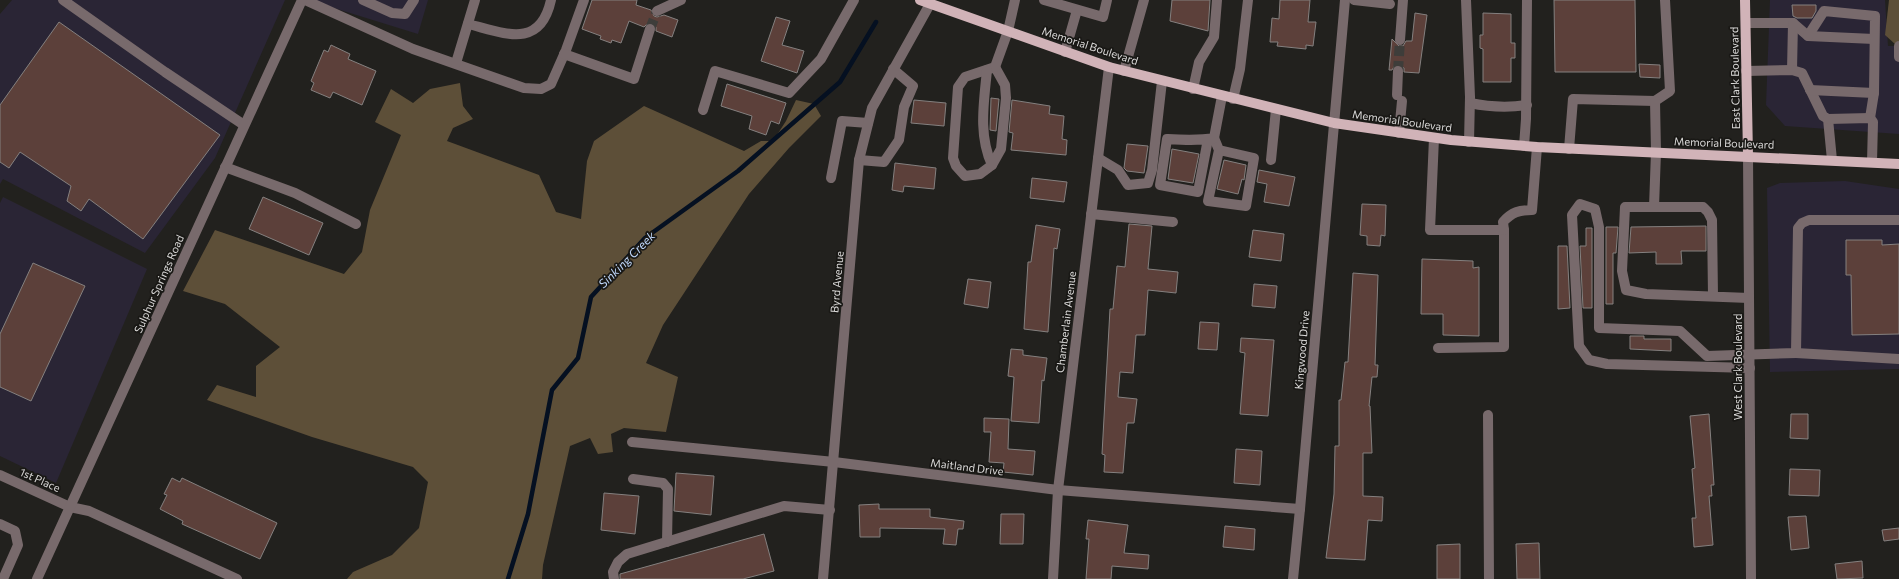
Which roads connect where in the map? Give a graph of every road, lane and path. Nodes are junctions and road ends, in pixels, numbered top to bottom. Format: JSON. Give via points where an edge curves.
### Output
{"nodes":[{"id":1,"x":63,"y":0,"type":"edge"},
{"id":2,"x":304,"y":0,"type":"edge"},
{"id":3,"x":363,"y":0,"type":"edge"},
{"id":4,"x":414,"y":0,"type":"edge"},
{"id":5,"x":475,"y":0,"type":"edge"},
{"id":6,"x":551,"y":0,"type":"edge"},
{"id":7,"x":584,"y":0,"type":"edge"},
{"id":8,"x":681,"y":0,"type":"edge"},
{"id":9,"x":854,"y":0,"type":"edge"},
{"id":10,"x":1015,"y":0,"type":"edge"},
{"id":11,"x":1044,"y":0,"type":"edge"},
{"id":12,"x":1107,"y":0,"type":"edge"},
{"id":13,"x":1144,"y":0,"type":"edge"},
{"id":14,"x":1217,"y":0,"type":"edge"},
{"id":15,"x":1248,"y":0,"type":"edge"},
{"id":16,"x":1345,"y":0,"type":"edge"},
{"id":17,"x":1354,"y":0,"type":"edge"},
{"id":18,"x":1403,"y":0,"type":"edge"},
{"id":19,"x":1466,"y":0,"type":"edge"},
{"id":20,"x":1527,"y":0,"type":"edge"},
{"id":21,"x":1665,"y":0,"type":"edge"},
{"id":22,"x":1745,"y":0,"type":"edge"},
{"id":23,"x":927,"y":2,"type":"edge"},
{"id":24,"x":1390,"y":4,"type":"dead end"},
{"id":25,"x":1077,"y":10,"type":"junction"},
{"id":26,"x":658,"y":12,"type":"tunnel mouth"},
{"id":27,"x":1746,"y":23,"type":"junction"},
{"id":28,"x":468,"y":24,"type":"junction"},
{"id":29,"x":1793,"y":24,"type":"junction"},
{"id":30,"x":650,"y":30,"type":"tunnel mouth"},
{"id":31,"x":1008,"y":31,"type":"junction"},
{"id":32,"x":1808,"y":36,"type":"junction"},
{"id":33,"x":1874,"y":39,"type":"junction"},
{"id":34,"x":1400,"y":40,"type":"tunnel mouth"},
{"id":35,"x":1899,"y":46,"type":"edge"},
{"id":36,"x":1065,"y":52,"type":"junction"},
{"id":37,"x":564,"y":54,"type":"junction"},
{"id":38,"x":1899,"y":57,"type":"edge"},
{"id":39,"x":456,"y":63,"type":"junction"},
{"id":40,"x":991,"y":68,"type":"junction"},
{"id":41,"x":1109,"y":68,"type":"junction"},
{"id":42,"x":893,"y":69,"type":"junction"},
{"id":43,"x":1792,"y":70,"type":"junction"},
{"id":44,"x":1124,"y":71,"type":"junction"},
{"id":45,"x":1398,"y":71,"type":"tunnel mouth"},
{"id":46,"x":1746,"y":71,"type":"junction"},
{"id":47,"x":1162,"y":81,"type":"junction"},
{"id":48,"x":1194,"y":89,"type":"junction"},
{"id":49,"x":1810,"y":90,"type":"junction"},
{"id":50,"x":1874,"y":93,"type":"junction"},
{"id":51,"x":1222,"y":96,"type":"junction"},
{"id":52,"x":1233,"y":99,"type":"junction"},
{"id":53,"x":1655,"y":101,"type":"junction"},
{"id":54,"x":1470,"y":103,"type":"junction"},
{"id":55,"x":1527,"y":105,"type":"junction"},
{"id":56,"x":703,"y":110,"type":"dead end"},
{"id":57,"x":1276,"y":110,"type":"junction"},
{"id":58,"x":1870,"y":118,"type":"junction"},
{"id":59,"x":1828,"y":119,"type":"junction"},
{"id":60,"x":868,"y":123,"type":"junction"},
{"id":61,"x":1334,"y":123,"type":"junction"},
{"id":62,"x":244,"y":125,"type":"junction"},
{"id":63,"x":1399,"y":132,"type":"junction"},
{"id":64,"x":1211,"y":138,"type":"junction"},
{"id":65,"x":1434,"y":138,"type":"junction"},
{"id":66,"x":1469,"y":142,"type":"junction"},
{"id":67,"x":1524,"y":146,"type":"junction"},
{"id":68,"x":1537,"y":147,"type":"junction"},
{"id":69,"x":1569,"y":149,"type":"junction"},
{"id":70,"x":1219,"y":150,"type":"junction"},
{"id":71,"x":1656,"y":152,"type":"junction"},
{"id":72,"x":1748,"y":155,"type":"junction"},
{"id":73,"x":1098,"y":158,"type":"junction"},
{"id":74,"x":859,"y":160,"type":"junction"},
{"id":75,"x":1272,"y":160,"type":"dead end"},
{"id":76,"x":1832,"y":160,"type":"junction"},
{"id":77,"x":1872,"y":162,"type":"junction"},
{"id":78,"x":1899,"y":164,"type":"edge"},
{"id":79,"x":992,"y":165,"type":"junction"},
{"id":80,"x":225,"y":167,"type":"junction"},
{"id":81,"x":831,"y":178,"type":"dead end"},
{"id":82,"x":1654,"y":207,"type":"junction"},
{"id":83,"x":1091,"y":214,"type":"junction"},
{"id":84,"x":1899,"y":220,"type":"edge"},
{"id":85,"x":1173,"y":222,"type":"dead end"},
{"id":86,"x":356,"y":224,"type":"dead end"},
{"id":87,"x":1504,"y":230,"type":"junction"},
{"id":88,"x":1712,"y":296,"type":"junction"},
{"id":89,"x":1749,"y":298,"type":"junction"},
{"id":90,"x":1438,"y":348,"type":"dead end"},
{"id":91,"x":1796,"y":353,"type":"junction"},
{"id":92,"x":1750,"y":355,"type":"junction"},
{"id":93,"x":1899,"y":359,"type":"edge"},
{"id":94,"x":1750,"y":368,"type":"junction"},
{"id":95,"x":1488,"y":415,"type":"dead end"},
{"id":96,"x":632,"y":442,"type":"dead end"},
{"id":97,"x":834,"y":462,"type":"junction"},
{"id":98,"x":0,"y":475,"type":"edge"},
{"id":99,"x":633,"y":480,"type":"dead end"},
{"id":100,"x":1058,"y":490,"type":"junction"},
{"id":101,"x":70,"y":507,"type":"junction"},
{"id":102,"x":1300,"y":509,"type":"junction"},
{"id":103,"x":830,"y":510,"type":"junction"},
{"id":104,"x":0,"y":524,"type":"edge"},
{"id":105,"x":667,"y":542,"type":"junction"},
{"id":106,"x":3,"y":579,"type":"edge"},
{"id":107,"x":37,"y":579,"type":"edge"},
{"id":108,"x":237,"y":579,"type":"edge"},
{"id":109,"x":614,"y":579,"type":"edge"},
{"id":110,"x":823,"y":579,"type":"edge"},
{"id":111,"x":1052,"y":579,"type":"edge"},
{"id":112,"x":1292,"y":579,"type":"edge"},
{"id":113,"x":1489,"y":579,"type":"edge"},
{"id":114,"x":1751,"y":579,"type":"edge"}],
"edges":[{"from":1,"to":62,"type":"street"},
{"from":2,"to":39,"type":"street","via":[[413,49]]},
{"from":2,"to":62,"type":"street","name":"Sulphur Springs Road"},
{"from":3,"to":4,"type":"street","via":[[392,13],[405,14]]},
{"from":5,"to":28,"type":"street"},
{"from":6,"to":28,"type":"street","via":[[548,14],[538,26],[526,34],[514,35]]},
{"from":7,"to":37,"type":"street"},
{"from":8,"to":26,"type":"street"},
{"from":9,"to":56,"type":"street","via":[[821,58],[789,93],[715,71]]},
{"from":10,"to":31,"type":"street"},
{"from":11,"to":25,"type":"street"},
{"from":12,"to":25,"type":"street","via":[[1103,17]]},
{"from":13,"to":44,"type":"street"},
{"from":14,"to":48,"type":"street","via":[[1214,37],[1199,62]]},
{"from":15,"to":52,"type":"street","via":[[1240,69]]},
{"from":16,"to":61,"type":"street","name":"Kingwood Drive"},
{"from":17,"to":24,"type":"street"},
{"from":18,"to":34,"type":"street"},
{"from":19,"to":54,"type":"street"},
{"from":20,"to":55,"type":"street"},
{"from":21,"to":53,"type":"street","via":[[1670,92]]},
{"from":22,"to":27,"type":"main road","name":"East Clark Boulevard"},
{"from":23,"to":31,"type":"main road","name":"Memorial Boulevard"},
{"from":23,"to":42,"type":"street","name":"Byrd Avenue"},
{"from":25,"to":36,"type":"street"},
{"from":27,"to":29,"type":"street"},
{"from":27,"to":46,"type":"main road","name":"East Clark Boulevard"},
{"from":28,"to":39,"type":"street"},
{"from":29,"to":32,"type":"street"},
{"from":29,"to":43,"type":"street"},
{"from":30,"to":37,"type":"street","via":[[634,79]]},
{"from":31,"to":36,"type":"main road","name":"Memorial Boulevard"},
{"from":31,"to":40,"type":"street"},
{"from":32,"to":33,"type":"street"},
{"from":32,"to":33,"type":"street","via":[[1824,11],[1875,16]]},
{"from":33,"to":50,"type":"street"},
{"from":35,"to":38,"type":"street"},
{"from":36,"to":41,"type":"main road","name":"Memorial Boulevard"},
{"from":37,"to":39,"type":"street","via":[[551,84],[541,89],[524,88]]},
{"from":40,"to":79,"type":"street","via":[[983,135],[986,153]]},
{"from":40,"to":79,"type":"street","via":[[1005,85],[1006,98],[1001,149]]},
{"from":40,"to":79,"type":"street","via":[[965,78],[958,87],[953,158],[964,176],[980,174]]},
{"from":41,"to":44,"type":"main road","name":"Memorial Boulevard"},
{"from":41,"to":73,"type":"street","name":"Chamberlain Avenue"},
{"from":42,"to":60,"type":"street","name":"Byrd Avenue","via":[[872,108]]},
{"from":42,"to":74,"type":"street","via":[[913,86],[904,107],[899,140],[884,162]]},
{"from":43,"to":46,"type":"street"},
{"from":43,"to":49,"type":"street","via":[[1802,73]]},
{"from":44,"to":47,"type":"main road","name":"Memorial Boulevard"},
{"from":45,"to":63,"type":"street"},
{"from":46,"to":72,"type":"main road","name":"East Clark Boulevard"},
{"from":47,"to":48,"type":"main road","name":"Memorial Boulevard"},
{"from":47,"to":73,"type":"street","via":[[1152,170],[1148,183],[1128,185],[1118,170]]},
{"from":48,"to":51,"type":"main road","name":"Memorial Boulevard"},
{"from":49,"to":50,"type":"street"},
{"from":49,"to":59,"type":"street","via":[[1823,116]]},
{"from":50,"to":58,"type":"street"},
{"from":51,"to":52,"type":"main road","name":"Memorial Boulevard"},
{"from":51,"to":64,"type":"street"},
{"from":52,"to":57,"type":"main road","name":"Memorial Boulevard"},
{"from":53,"to":69,"type":"street","via":[[1573,99]]},
{"from":53,"to":71,"type":"street"},
{"from":54,"to":55,"type":"street","via":[[1513,107]]},
{"from":54,"to":66,"type":"street"},
{"from":55,"to":67,"type":"street"},
{"from":57,"to":61,"type":"main road","name":"Memorial Boulevard"},
{"from":57,"to":75,"type":"street"},
{"from":58,"to":59,"type":"street"},
{"from":58,"to":77,"type":"street","via":[[1874,125]]},
{"from":59,"to":76,"type":"street"},
{"from":60,"to":74,"type":"street","name":"Byrd Avenue"},
{"from":60,"to":81,"type":"street","via":[[842,121]]},
{"from":61,"to":63,"type":"main road","name":"Memorial Boulevard"},
{"from":61,"to":102,"type":"street","name":"Kingwood Drive"},
{"from":62,"to":80,"type":"street","name":"Sulphur Springs Road"},
{"from":63,"to":65,"type":"main road","name":"Memorial Boulevard"},
{"from":64,"to":64,"type":"street","via":[[1167,139],[1160,185],[1198,192]]},
{"from":64,"to":70,"type":"street"},
{"from":65,"to":66,"type":"main road","name":"Memorial Boulevard"},
{"from":65,"to":87,"type":"street","via":[[1430,230]]},
{"from":66,"to":67,"type":"main road","name":"Memorial Boulevard"},
{"from":67,"to":68,"type":"main road","name":"Memorial Boulevard"},
{"from":68,"to":69,"type":"main road","name":"Memorial Boulevard"},
{"from":68,"to":87,"type":"street","via":[[1532,210],[1520,210],[1510,214],[1503,222]]},
{"from":69,"to":71,"type":"main road","name":"Memorial Boulevard"},
{"from":70,"to":70,"type":"street","via":[[1208,201],[1246,206],[1254,158]]},
{"from":71,"to":72,"type":"main road","name":"Memorial Boulevard"},
{"from":71,"to":82,"type":"street"},
{"from":72,"to":76,"type":"main road","name":"Memorial Boulevard"},
{"from":72,"to":89,"type":"street","name":"West Clark Boulevard"},
{"from":73,"to":83,"type":"street","name":"Chamberlain Avenue"},
{"from":74,"to":97,"type":"street","name":"Byrd Avenue"},
{"from":76,"to":77,"type":"main road","name":"Memorial Boulevard"},
{"from":77,"to":78,"type":"main road","name":"Memorial Boulevard"},
{"from":80,"to":86,"type":"street","via":[[295,193]]},
{"from":80,"to":101,"type":"street","name":"Sulphur Springs Road"},
{"from":82,"to":88,"type":"street","via":[[1703,208],[1708,212],[1712,220]]},
{"from":82,"to":88,"type":"street","via":[[1625,207],[1622,271],[1626,290],[1646,294]]},
{"from":83,"to":85,"type":"street"},
{"from":83,"to":100,"type":"street","name":"Chamberlain Avenue"},
{"from":84,"to":91,"type":"street","via":[[1809,220],[1798,228]]},
{"from":87,"to":90,"type":"street","via":[[1504,347]]},
{"from":88,"to":89,"type":"street"},
{"from":89,"to":92,"type":"street","name":"West Clark Boulevard"},
{"from":91,"to":92,"type":"street"},
{"from":91,"to":93,"type":"street"},
{"from":92,"to":94,"type":"street","name":"West Clark Boulevard"},
{"from":92,"to":94,"type":"street","via":[[1707,356],[1680,331],[1599,328],[1598,228],[1595,209],[1580,204],[1572,215],[1579,346],[1589,360],[1608,364]]},
{"from":94,"to":114,"type":"street","name":"West Clark Boulevard"},
{"from":95,"to":113,"type":"street"},
{"from":96,"to":97,"type":"street","name":"Maitland Drive"},
{"from":97,"to":100,"type":"street","name":"Maitland Drive"},
{"from":97,"to":103,"type":"street","name":"Byrd Avenue"},
{"from":98,"to":101,"type":"street","name":"1st Place"},
{"from":99,"to":105,"type":"street","via":[[663,483],[668,489]]},
{"from":100,"to":102,"type":"street","name":"Maitland Drive"},
{"from":100,"to":111,"type":"street","name":"Chamberlain Avenue"},
{"from":101,"to":107,"type":"street","name":"Sulphur Springs Road"},
{"from":101,"to":108,"type":"street","name":"1st Place","via":[[89,511]]},
{"from":102,"to":112,"type":"street","name":"Kingwood Drive"},
{"from":103,"to":105,"type":"street","via":[[784,506]]},
{"from":103,"to":110,"type":"street","name":"Byrd Avenue"},
{"from":104,"to":106,"type":"street","via":[[16,531],[18,545]]},
{"from":105,"to":109,"type":"street","via":[[627,554],[618,562],[613,572]]}]}
